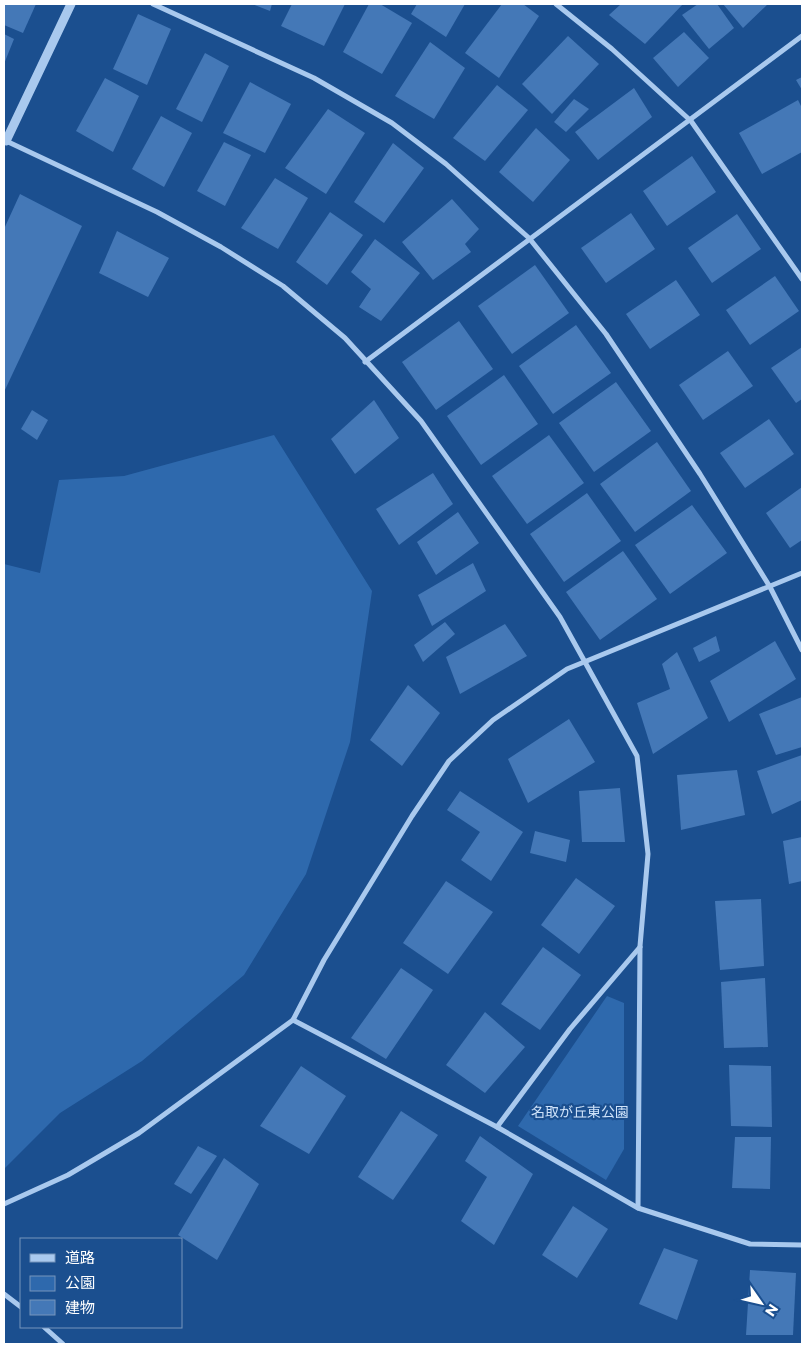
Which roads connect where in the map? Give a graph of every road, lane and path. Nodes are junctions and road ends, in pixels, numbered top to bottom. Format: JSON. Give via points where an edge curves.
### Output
{"nodes":[{"id":1,"x":71,"y":4,"type":"edge"},
{"id":2,"x":153,"y":4,"type":"edge"},
{"id":3,"x":556,"y":4,"type":"edge"},
{"id":4,"x":802,"y":36,"type":"edge"},
{"id":5,"x":691,"y":121,"type":"junction"},
{"id":6,"x":5,"y":141,"type":"edge"},
{"id":7,"x":529,"y":238,"type":"junction"},
{"id":8,"x":802,"y":279,"type":"edge"},
{"id":9,"x":366,"y":362,"type":"junction"},
{"id":10,"x":802,"y":573,"type":"edge"},
{"id":11,"x":770,"y":587,"type":"junction"},
{"id":12,"x":802,"y":650,"type":"edge"},
{"id":13,"x":584,"y":661,"type":"junction"},
{"id":14,"x":640,"y":946,"type":"junction"},
{"id":15,"x":293,"y":1020,"type":"junction"},
{"id":16,"x":497,"y":1126,"type":"junction"},
{"id":17,"x":4,"y":1204,"type":"edge"},
{"id":18,"x":638,"y":1208,"type":"junction"},
{"id":19,"x":802,"y":1245,"type":"edge"},
{"id":20,"x":4,"y":1294,"type":"edge"},
{"id":21,"x":20,"y":1306,"type":"edge"},
{"id":22,"x":45,"y":1328,"type":"edge"},
{"id":23,"x":63,"y":1344,"type":"edge"}],
"edges":[{"from":1,"to":6,"type":"street"},
{"from":2,"to":7,"type":"street","via":[[314,78],[392,123],[446,164]]},
{"from":3,"to":5,"type":"street","via":[[612,49]]},
{"from":4,"to":5,"type":"street"},
{"from":5,"to":7,"type":"street"},
{"from":5,"to":8,"type":"street"},
{"from":6,"to":9,"type":"street","via":[[157,212],[221,247],[283,286],[345,338]]},
{"from":7,"to":9,"type":"street"},
{"from":7,"to":11,"type":"street","via":[[606,334],[700,474]]},
{"from":9,"to":13,"type":"street","via":[[420,421],[560,617]]},
{"from":10,"to":11,"type":"street"},
{"from":11,"to":12,"type":"street"},
{"from":11,"to":13,"type":"street"},
{"from":13,"to":14,"type":"street","via":[[637,756],[648,854]]},
{"from":13,"to":15,"type":"street","via":[[493,720],[449,761],[407,823],[324,960]]},
{"from":14,"to":16,"type":"street","via":[[570,1029]]},
{"from":14,"to":18,"type":"street"},
{"from":15,"to":16,"type":"street"},
{"from":15,"to":17,"type":"street","via":[[139,1132],[68,1175]]},
{"from":16,"to":18,"type":"street"},
{"from":18,"to":19,"type":"street","via":[[750,1244]]},
{"from":20,"to":21,"type":"street"},
{"from":22,"to":23,"type":"street"}]}
